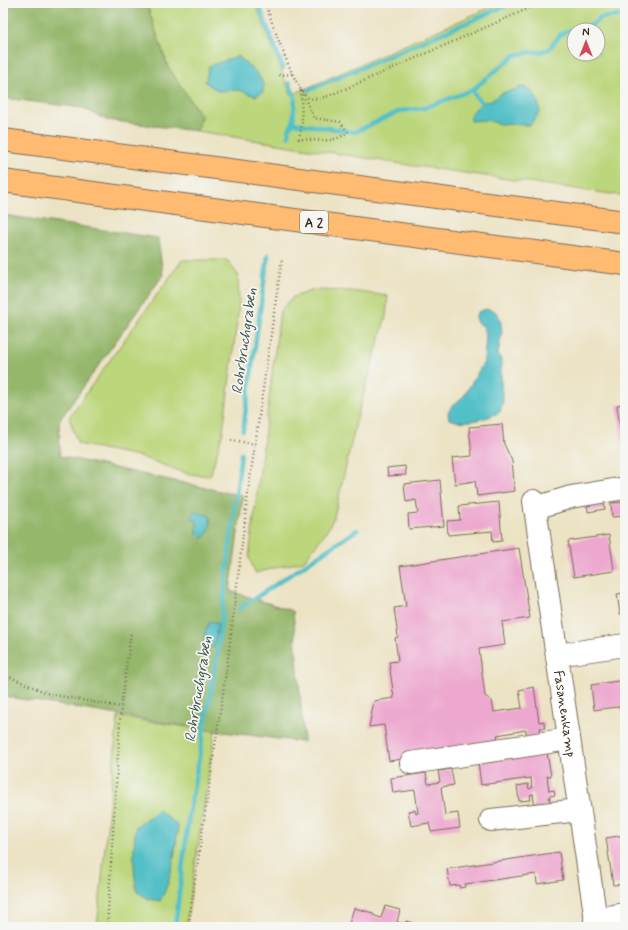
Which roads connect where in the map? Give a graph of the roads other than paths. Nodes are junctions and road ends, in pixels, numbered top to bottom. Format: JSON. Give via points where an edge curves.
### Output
{"nodes":[{"id":1,"x":3,"y":140,"type":"edge"},
{"id":2,"x":3,"y":181,"type":"edge"},
{"id":3,"x":625,"y":222,"type":"edge"},
{"id":4,"x":625,"y":264,"type":"edge"},
{"id":5,"x":625,"y":488,"type":"edge"},
{"id":6,"x":625,"y":645,"type":"edge"},
{"id":7,"x":556,"y":655,"type":"junction"},
{"id":8,"x":569,"y":739,"type":"junction"},
{"id":9,"x":411,"y":763,"type":"dead end"},
{"id":10,"x":579,"y":810,"type":"junction"},
{"id":11,"x":491,"y":820,"type":"dead end"},
{"id":12,"x":625,"y":914,"type":"edge"},
{"id":13,"x":596,"y":923,"type":"edge"}],
"edges":[{"from":1,"to":3,"type":"highway"},
{"from":2,"to":4,"type":"highway","number":"A 2"},
{"from":5,"to":7,"type":"street","name":"Fasanenkamp","via":[[534,505]]},
{"from":6,"to":7,"type":"street"},
{"from":7,"to":8,"type":"street","name":"Fasanenkamp"},
{"from":8,"to":9,"type":"street"},
{"from":8,"to":10,"type":"street","name":"Fasanenkamp"},
{"from":10,"to":11,"type":"street"},
{"from":10,"to":13,"type":"street","name":"Fasanenkamp"},
{"from":12,"to":13,"type":"street"}]}
